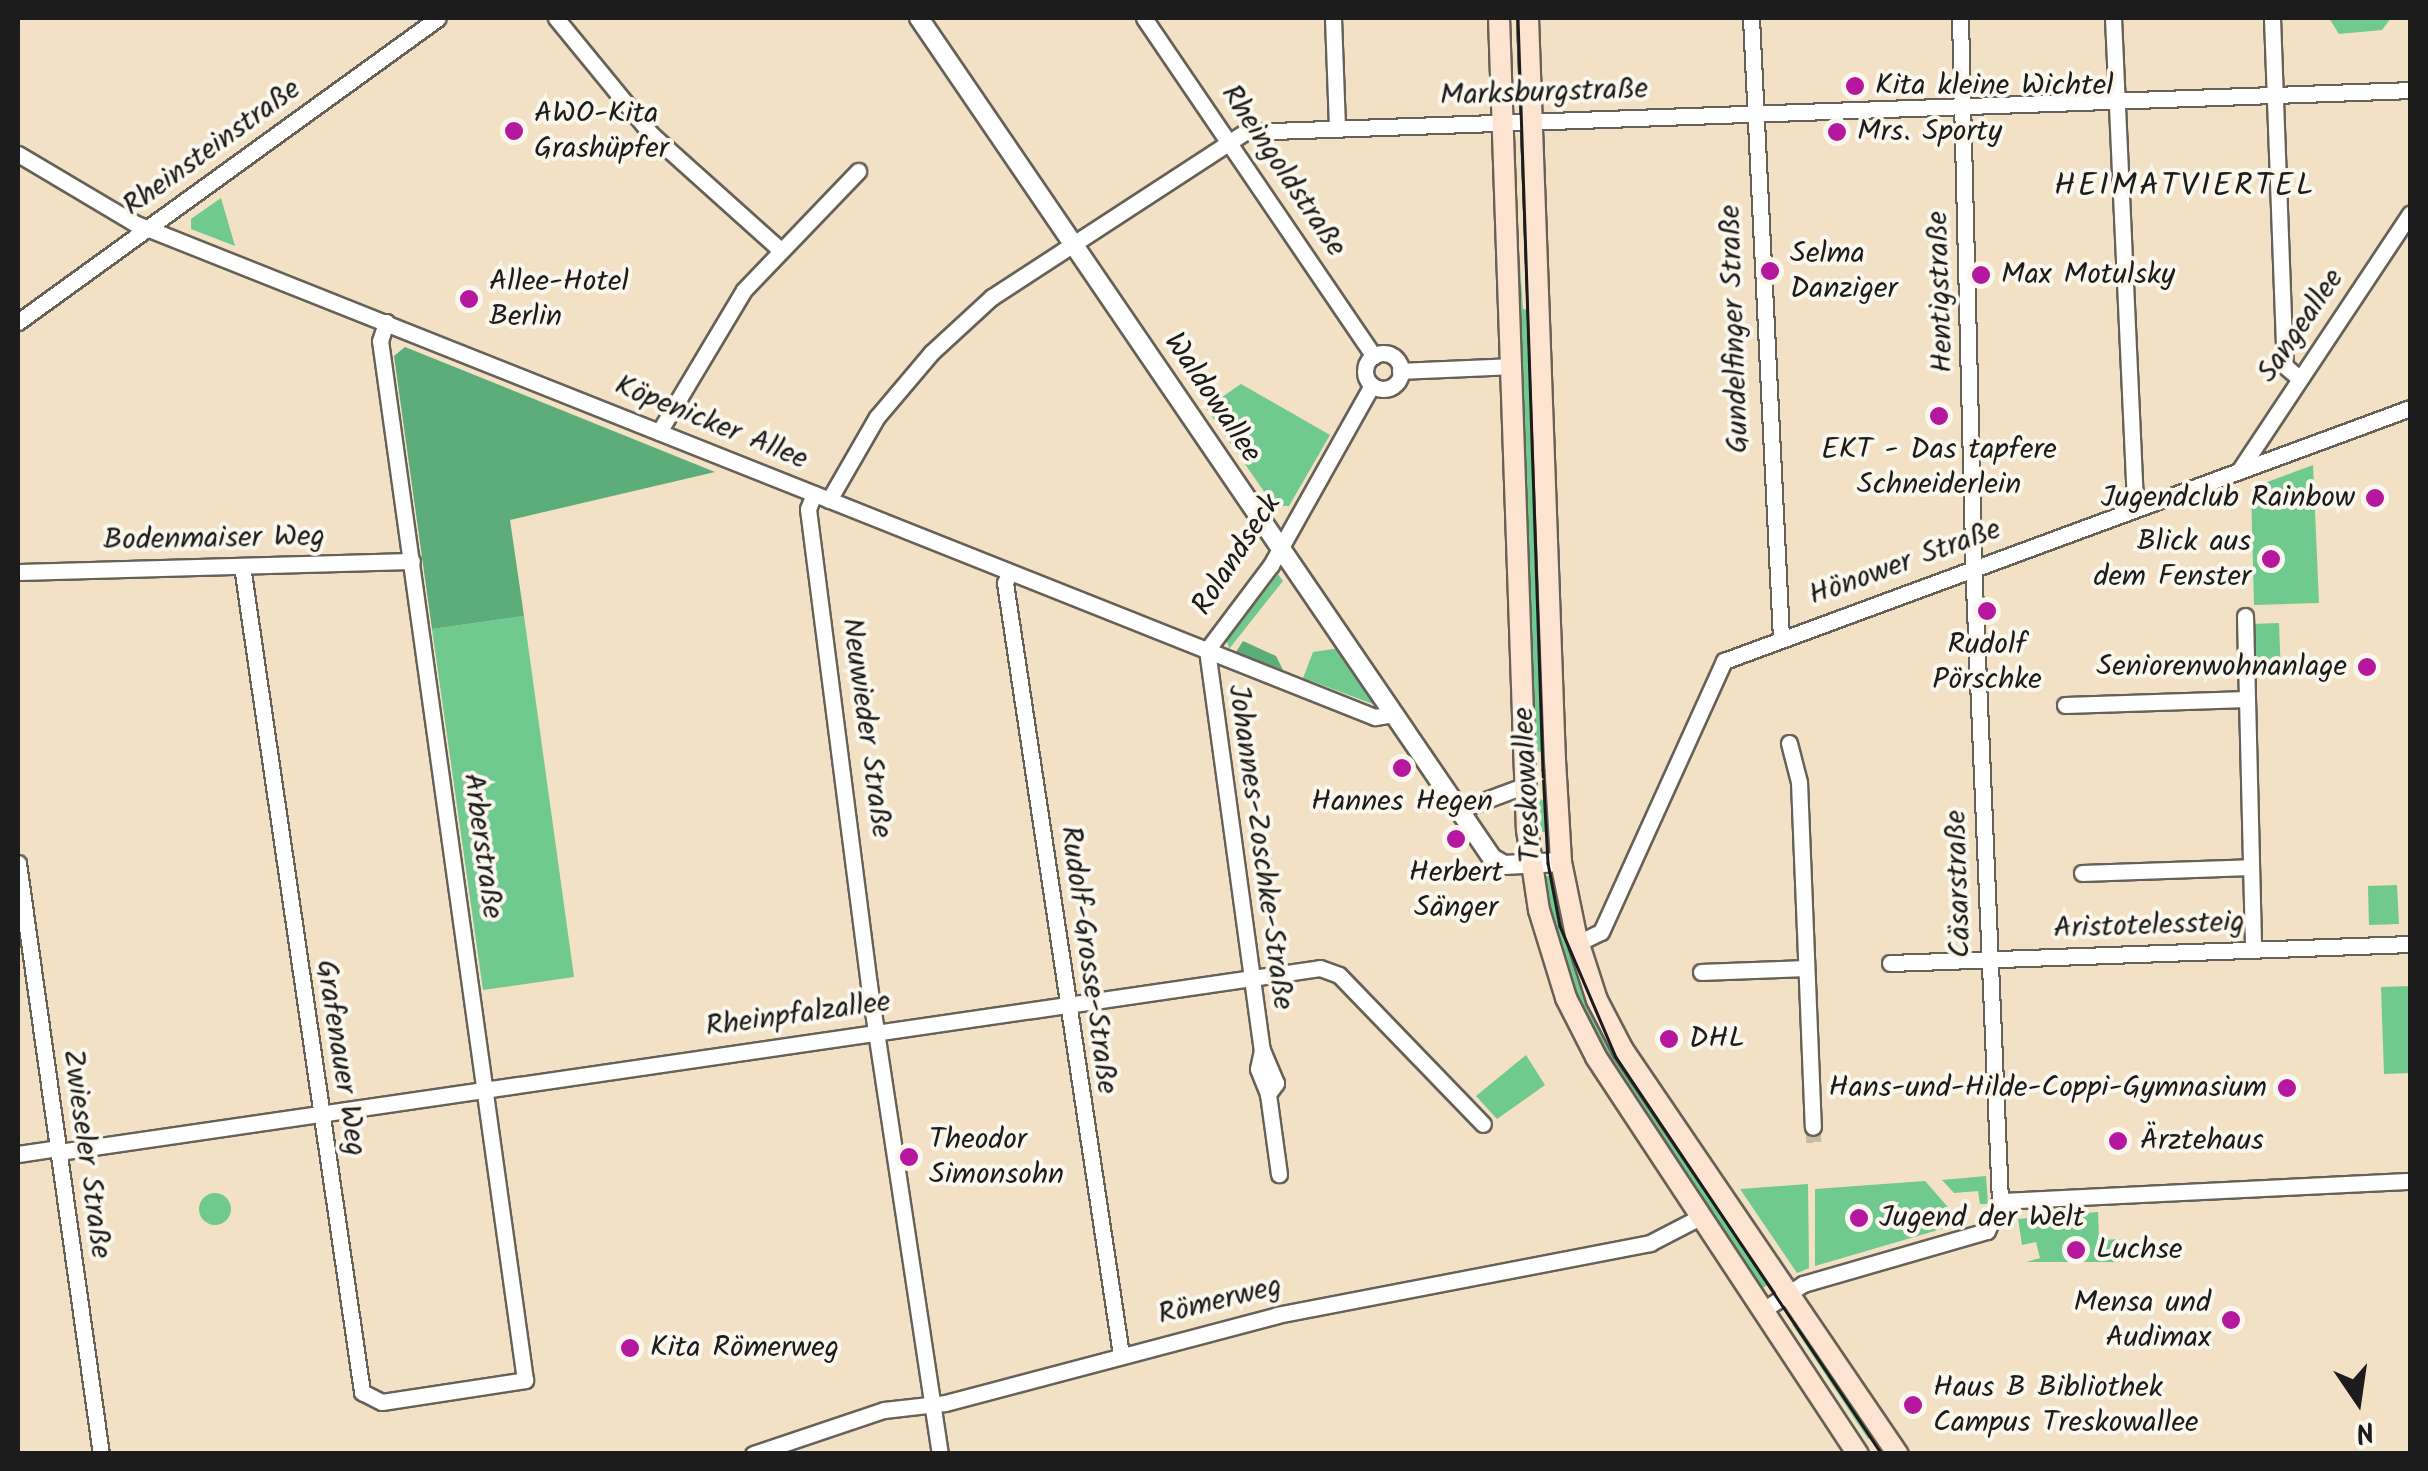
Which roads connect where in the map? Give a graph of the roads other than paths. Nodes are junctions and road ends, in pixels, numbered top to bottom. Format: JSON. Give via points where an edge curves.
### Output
{"nodes":[{"id":1,"x":438,"y":18,"type":"edge"},
{"id":2,"x":556,"y":18,"type":"edge"},
{"id":3,"x":919,"y":18,"type":"edge"},
{"id":4,"x":1144,"y":18,"type":"edge"},
{"id":5,"x":1333,"y":18,"type":"edge"},
{"id":6,"x":1499,"y":18,"type":"edge"},
{"id":7,"x":1528,"y":18,"type":"edge"},
{"id":8,"x":1751,"y":18,"type":"edge"},
{"id":9,"x":1960,"y":18,"type":"edge"},
{"id":10,"x":2114,"y":18,"type":"edge"},
{"id":11,"x":2272,"y":18,"type":"edge"},
{"id":12,"x":2410,"y":90,"type":"edge"},
{"id":13,"x":2275,"y":94,"type":"junction"},
{"id":14,"x":2116,"y":100,"type":"junction"},
{"id":15,"x":1962,"y":106,"type":"junction"},
{"id":16,"x":1755,"y":113,"type":"junction"},
{"id":17,"x":1503,"y":122,"type":"junction"},
{"id":18,"x":1532,"y":122,"type":"junction"},
{"id":19,"x":1337,"y":128,"type":"junction"},
{"id":20,"x":1227,"y":138,"type":"junction"},
{"id":21,"x":18,"y":154,"type":"edge"},
{"id":22,"x":858,"y":171,"type":"dead end"},
{"id":23,"x":2410,"y":214,"type":"edge"},
{"id":24,"x":148,"y":228,"type":"junction"},
{"id":25,"x":1072,"y":240,"type":"junction"},
{"id":26,"x":778,"y":248,"type":"junction"},
{"id":27,"x":18,"y":322,"type":"edge"},
{"id":28,"x":386,"y":322,"type":"junction"},
{"id":29,"x":1374,"y":356,"type":"junction"},
{"id":30,"x":1513,"y":366,"type":"junction"},
{"id":31,"x":1400,"y":371,"type":"junction"},
{"id":32,"x":2298,"y":378,"type":"junction"},
{"id":33,"x":1372,"y":385,"type":"junction"},
{"id":34,"x":2410,"y":408,"type":"edge"},
{"id":35,"x":659,"y":432,"type":"junction"},
{"id":36,"x":2239,"y":471,"type":"junction"},
{"id":37,"x":821,"y":497,"type":"junction"},
{"id":38,"x":2135,"y":508,"type":"junction"},
{"id":39,"x":1280,"y":547,"type":"junction"},
{"id":40,"x":412,"y":562,"type":"junction"},
{"id":41,"x":1978,"y":565,"type":"junction"},
{"id":42,"x":242,"y":566,"type":"junction"},
{"id":43,"x":18,"y":572,"type":"edge"},
{"id":44,"x":1009,"y":572,"type":"junction"},
{"id":45,"x":2245,"y":616,"type":"dead end"},
{"id":46,"x":1781,"y":638,"type":"junction"},
{"id":47,"x":1207,"y":650,"type":"junction"},
{"id":48,"x":2248,"y":699,"type":"junction"},
{"id":49,"x":2065,"y":705,"type":"dead end"},
{"id":50,"x":1394,"y":714,"type":"junction"},
{"id":51,"x":1789,"y":744,"type":"dead end"},
{"id":52,"x":1526,"y":786,"type":"junction"},
{"id":53,"x":1459,"y":810,"type":"junction"},
{"id":54,"x":1561,"y":862,"type":"junction"},
{"id":55,"x":18,"y":863,"type":"edge"},
{"id":56,"x":1529,"y":864,"type":"junction"},
{"id":57,"x":2250,"y":868,"type":"junction"},
{"id":58,"x":2082,"y":874,"type":"dead end"},
{"id":59,"x":1578,"y":943,"type":"junction"},
{"id":60,"x":2410,"y":944,"type":"edge"},
{"id":61,"x":2253,"y":950,"type":"junction"},
{"id":62,"x":1990,"y":958,"type":"junction"},
{"id":63,"x":1890,"y":963,"type":"dead end"},
{"id":64,"x":1806,"y":968,"type":"junction"},
{"id":65,"x":1702,"y":972,"type":"dead end"},
{"id":66,"x":1252,"y":977,"type":"junction"},
{"id":67,"x":1066,"y":1003,"type":"junction"},
{"id":68,"x":880,"y":1023,"type":"junction"},
{"id":69,"x":484,"y":1089,"type":"junction"},
{"id":70,"x":319,"y":1113,"type":"junction"},
{"id":71,"x":1484,"y":1124,"type":"dead end"},
{"id":72,"x":1814,"y":1127,"type":"tunnel mouth"},
{"id":73,"x":58,"y":1150,"type":"junction"},
{"id":74,"x":18,"y":1154,"type":"edge"},
{"id":75,"x":1279,"y":1174,"type":"dead end"},
{"id":76,"x":2410,"y":1181,"type":"edge"},
{"id":77,"x":2000,"y":1201,"type":"junction"},
{"id":78,"x":1702,"y":1216,"type":"junction"},
{"id":79,"x":1788,"y":1294,"type":"junction"},
{"id":80,"x":1763,"y":1310,"type":"junction"},
{"id":81,"x":1121,"y":1355,"type":"junction"},
{"id":82,"x":526,"y":1380,"type":"joint"},
{"id":83,"x":933,"y":1406,"type":"junction"},
{"id":84,"x":101,"y":1454,"type":"edge"},
{"id":85,"x":752,"y":1454,"type":"edge"},
{"id":86,"x":940,"y":1454,"type":"edge"},
{"id":87,"x":1858,"y":1454,"type":"edge"},
{"id":88,"x":1898,"y":1454,"type":"edge"}],
"edges":[{"from":1,"to":24,"type":"street","name":"Rheinsteinstraße"},
{"from":2,"to":26,"type":"street","via":[[650,133]]},
{"from":3,"to":25,"type":"street","name":"Waldowallee"},
{"from":4,"to":20,"type":"street","name":"Rheingoldstraße"},
{"from":5,"to":19,"type":"street"},
{"from":6,"to":17,"type":"main road","name":"Treskowallee"},
{"from":7,"to":18,"type":"main road","name":"Treskowallee"},
{"from":8,"to":16,"type":"street","name":"Gundelfinger Straße"},
{"from":9,"to":15,"type":"street","name":"Hentigstraße"},
{"from":10,"to":14,"type":"street"},
{"from":11,"to":13,"type":"street"},
{"from":12,"to":13,"type":"street","name":"Marksburgstraße"},
{"from":13,"to":14,"type":"street","name":"Marksburgstraße"},
{"from":13,"to":32,"type":"street","via":[[2285,366]]},
{"from":14,"to":15,"type":"street","name":"Marksburgstraße"},
{"from":14,"to":38,"type":"street"},
{"from":15,"to":16,"type":"street","name":"Marksburgstraße"},
{"from":15,"to":41,"type":"street","name":"Hentigstraße"},
{"from":16,"to":18,"type":"street","name":"Marksburgstraße"},
{"from":16,"to":46,"type":"street","name":"Gundelfinger Straße"},
{"from":17,"to":18,"type":"street","name":"Marksburgstraße"},
{"from":17,"to":19,"type":"street","name":"Marksburgstraße"},
{"from":17,"to":30,"type":"main road","name":"Treskowallee"},
{"from":18,"to":54,"type":"main road","name":"Treskowallee"},
{"from":19,"to":20,"type":"street","name":"Marksburgstraße"},
{"from":20,"to":25,"type":"street","name":"Marksburgstraße"},
{"from":20,"to":29,"type":"street","name":"Rheingoldstraße"},
{"from":21,"to":24,"type":"street","name":"Köpenicker Allee"},
{"from":22,"to":26,"type":"street"},
{"from":23,"to":32,"type":"street","name":"Sangeallee"},
{"from":24,"to":27,"type":"street","name":"Rheinsteinstraße"},
{"from":24,"to":28,"type":"street","name":"Köpenicker Allee"},
{"from":25,"to":37,"type":"street","name":"Marksburgstraße","via":[[931,353]]},
{"from":25,"to":39,"type":"street","name":"Waldowallee"},
{"from":26,"to":35,"type":"street","via":[[716,331]]},
{"from":28,"to":35,"type":"street","name":"Köpenicker Allee"},
{"from":28,"to":40,"type":"street","name":"Arberstraße","via":[[380,340]]},
{"from":29,"to":31,"type":"street","via":[[1390,355]]},
{"from":29,"to":33,"type":"street","name":"Rolandseck","via":[[1365,370]]},
{"from":30,"to":31,"type":"street"},
{"from":30,"to":52,"type":"main road","name":"Treskowallee"},
{"from":31,"to":33,"type":"street","via":[[1392,386]]},
{"from":32,"to":36,"type":"street","name":"Sangeallee"},
{"from":33,"to":39,"type":"street","name":"Rolandseck"},
{"from":34,"to":36,"type":"street","name":"Hönower Straße"},
{"from":35,"to":37,"type":"street","name":"Köpenicker Allee"},
{"from":36,"to":38,"type":"street","name":"Hönower Straße"},
{"from":37,"to":44,"type":"street","name":"Köpenicker Allee"},
{"from":37,"to":68,"type":"street","name":"Neuwieder Straße","via":[[808,509]]},
{"from":38,"to":41,"type":"street","name":"Hönower Straße"},
{"from":39,"to":47,"type":"street","name":"Rolandseck"},
{"from":39,"to":50,"type":"street","name":"Waldowallee"},
{"from":40,"to":42,"type":"street","name":"Bodenmaiser Weg"},
{"from":40,"to":69,"type":"street","name":"Arberstraße"},
{"from":41,"to":46,"type":"street","name":"Hönower Straße"},
{"from":41,"to":62,"type":"street","name":"Cäsarstraße"},
{"from":42,"to":43,"type":"street","name":"Bodenmaiser Weg"},
{"from":42,"to":70,"type":"street","name":"Grafenauer Weg"},
{"from":44,"to":47,"type":"street","name":"Köpenicker Allee"},
{"from":44,"to":67,"type":"street","name":"Rudolf-Grosse-Straße","via":[[1005,583]]},
{"from":45,"to":48,"type":"street"},
{"from":46,"to":59,"type":"street","name":"Hönower Straße","via":[[1721,664],[1600,932]]},
{"from":47,"to":50,"type":"street","name":"Köpenicker Allee","via":[[1379,719]]},
{"from":47,"to":66,"type":"street","name":"Johannes-Zoschke-Straße"},
{"from":48,"to":49,"type":"street"},
{"from":48,"to":57,"type":"street"},
{"from":50,"to":53,"type":"street","name":"Waldowallee"},
{"from":51,"to":64,"type":"street","via":[[1799,782]]},
{"from":52,"to":53,"type":"street"},
{"from":52,"to":56,"type":"main road","name":"Treskowallee"},
{"from":53,"to":56,"type":"street","name":"Waldowallee","via":[[1492,858],[1504,866]]},
{"from":54,"to":56,"type":"street","name":"Waldowallee"},
{"from":54,"to":59,"type":"main road","name":"Treskowallee"},
{"from":55,"to":73,"type":"street","name":"Zwieseler Straße"},
{"from":56,"to":78,"type":"main road","name":"Treskowallee","via":[[1578,1024]]},
{"from":57,"to":58,"type":"street"},
{"from":57,"to":61,"type":"street"},
{"from":59,"to":79,"type":"main road","name":"Treskowallee","via":[[1623,1050]]},
{"from":60,"to":61,"type":"street","name":"Aristotelessteig"},
{"from":61,"to":62,"type":"street","name":"Aristotelessteig"},
{"from":62,"to":63,"type":"street","name":"Aristotelessteig"},
{"from":62,"to":77,"type":"street","name":"Cäsarstraße"},
{"from":64,"to":65,"type":"street"},
{"from":64,"to":72,"type":"street"},
{"from":66,"to":67,"type":"street","name":"Rheinpfalzallee"},
{"from":66,"to":71,"type":"street","name":"Rheinpfalzallee","via":[[1331,970]]},
{"from":66,"to":75,"type":"street","name":"Johannes-Zoschke-Straße","via":[[1262,1050],[1276,1083],[1268,1094]]},
{"from":67,"to":68,"type":"street","name":"Rheinpfalzallee"},
{"from":67,"to":81,"type":"street","name":"Rudolf-Grosse-Straße"},
{"from":68,"to":69,"type":"street","name":"Rheinpfalzallee"},
{"from":68,"to":83,"type":"street","name":"Neuwieder Straße"},
{"from":69,"to":70,"type":"street","name":"Rheinpfalzallee"},
{"from":69,"to":82,"type":"street","name":"Arberstraße"},
{"from":70,"to":73,"type":"street","name":"Rheinpfalzallee"},
{"from":70,"to":82,"type":"street","name":"Grafenauer Weg","via":[[362,1392],[382,1402]]},
{"from":73,"to":74,"type":"street","name":"Rheinpfalzallee"},
{"from":73,"to":84,"type":"street","name":"Zwieseler Straße"},
{"from":76,"to":77,"type":"street"},
{"from":77,"to":79,"type":"street","via":[[1987,1231],[1814,1280]]},
{"from":78,"to":80,"type":"main road","name":"Treskowallee"},
{"from":78,"to":81,"type":"street","name":"Römerweg","via":[[1650,1243],[1329,1304]]},
{"from":79,"to":80,"type":"street"},
{"from":79,"to":88,"type":"main road","name":"Treskowallee"},
{"from":80,"to":87,"type":"main road","name":"Treskowallee"},
{"from":81,"to":83,"type":"street","name":"Römerweg"},
{"from":83,"to":85,"type":"street","name":"Römerweg","via":[[884,1410]]},
{"from":83,"to":86,"type":"street","name":"Neuwieder Straße"}]}
